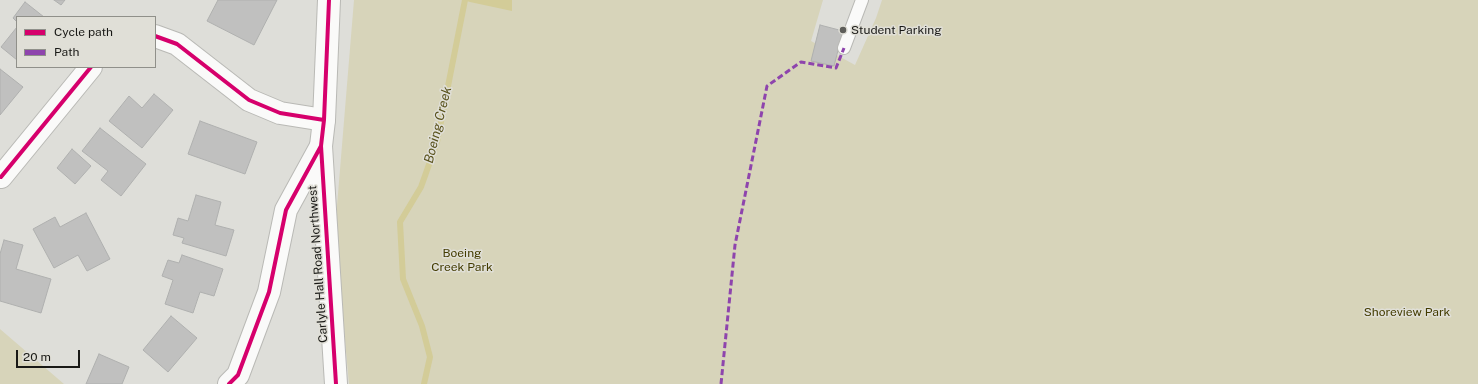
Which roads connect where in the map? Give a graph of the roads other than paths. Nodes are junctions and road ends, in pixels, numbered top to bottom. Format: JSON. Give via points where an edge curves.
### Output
{"nodes":[{"id":1,"x":329,"y":0,"type":"edge"},
{"id":2,"x":862,"y":0,"type":"edge"},
{"id":3,"x":156,"y":36,"type":"edge"},
{"id":4,"x":844,"y":48,"type":"dead end"},
{"id":5,"x":90,"y":68,"type":"edge"},
{"id":6,"x":324,"y":120,"type":"junction"},
{"id":7,"x":321,"y":146,"type":"junction"},
{"id":8,"x":1,"y":177,"type":"dead end"},
{"id":9,"x":234,"y":379,"type":"edge"},
{"id":10,"x":336,"y":384,"type":"edge"}],
"edges":[{"from":1,"to":6,"type":"street","name":"Carlyle Hall Road Northwest"},
{"from":2,"to":4,"type":"lane"},
{"from":3,"to":6,"type":"street","via":[[177,44],[249,100],[280,113]]},
{"from":5,"to":8,"type":"street"},
{"from":6,"to":7,"type":"street","name":"Carlyle Hall Road Northwest"},
{"from":7,"to":9,"type":"street","via":[[286,210],[269,292]]},
{"from":7,"to":10,"type":"street","name":"Carlyle Hall Road Northwest"}]}
